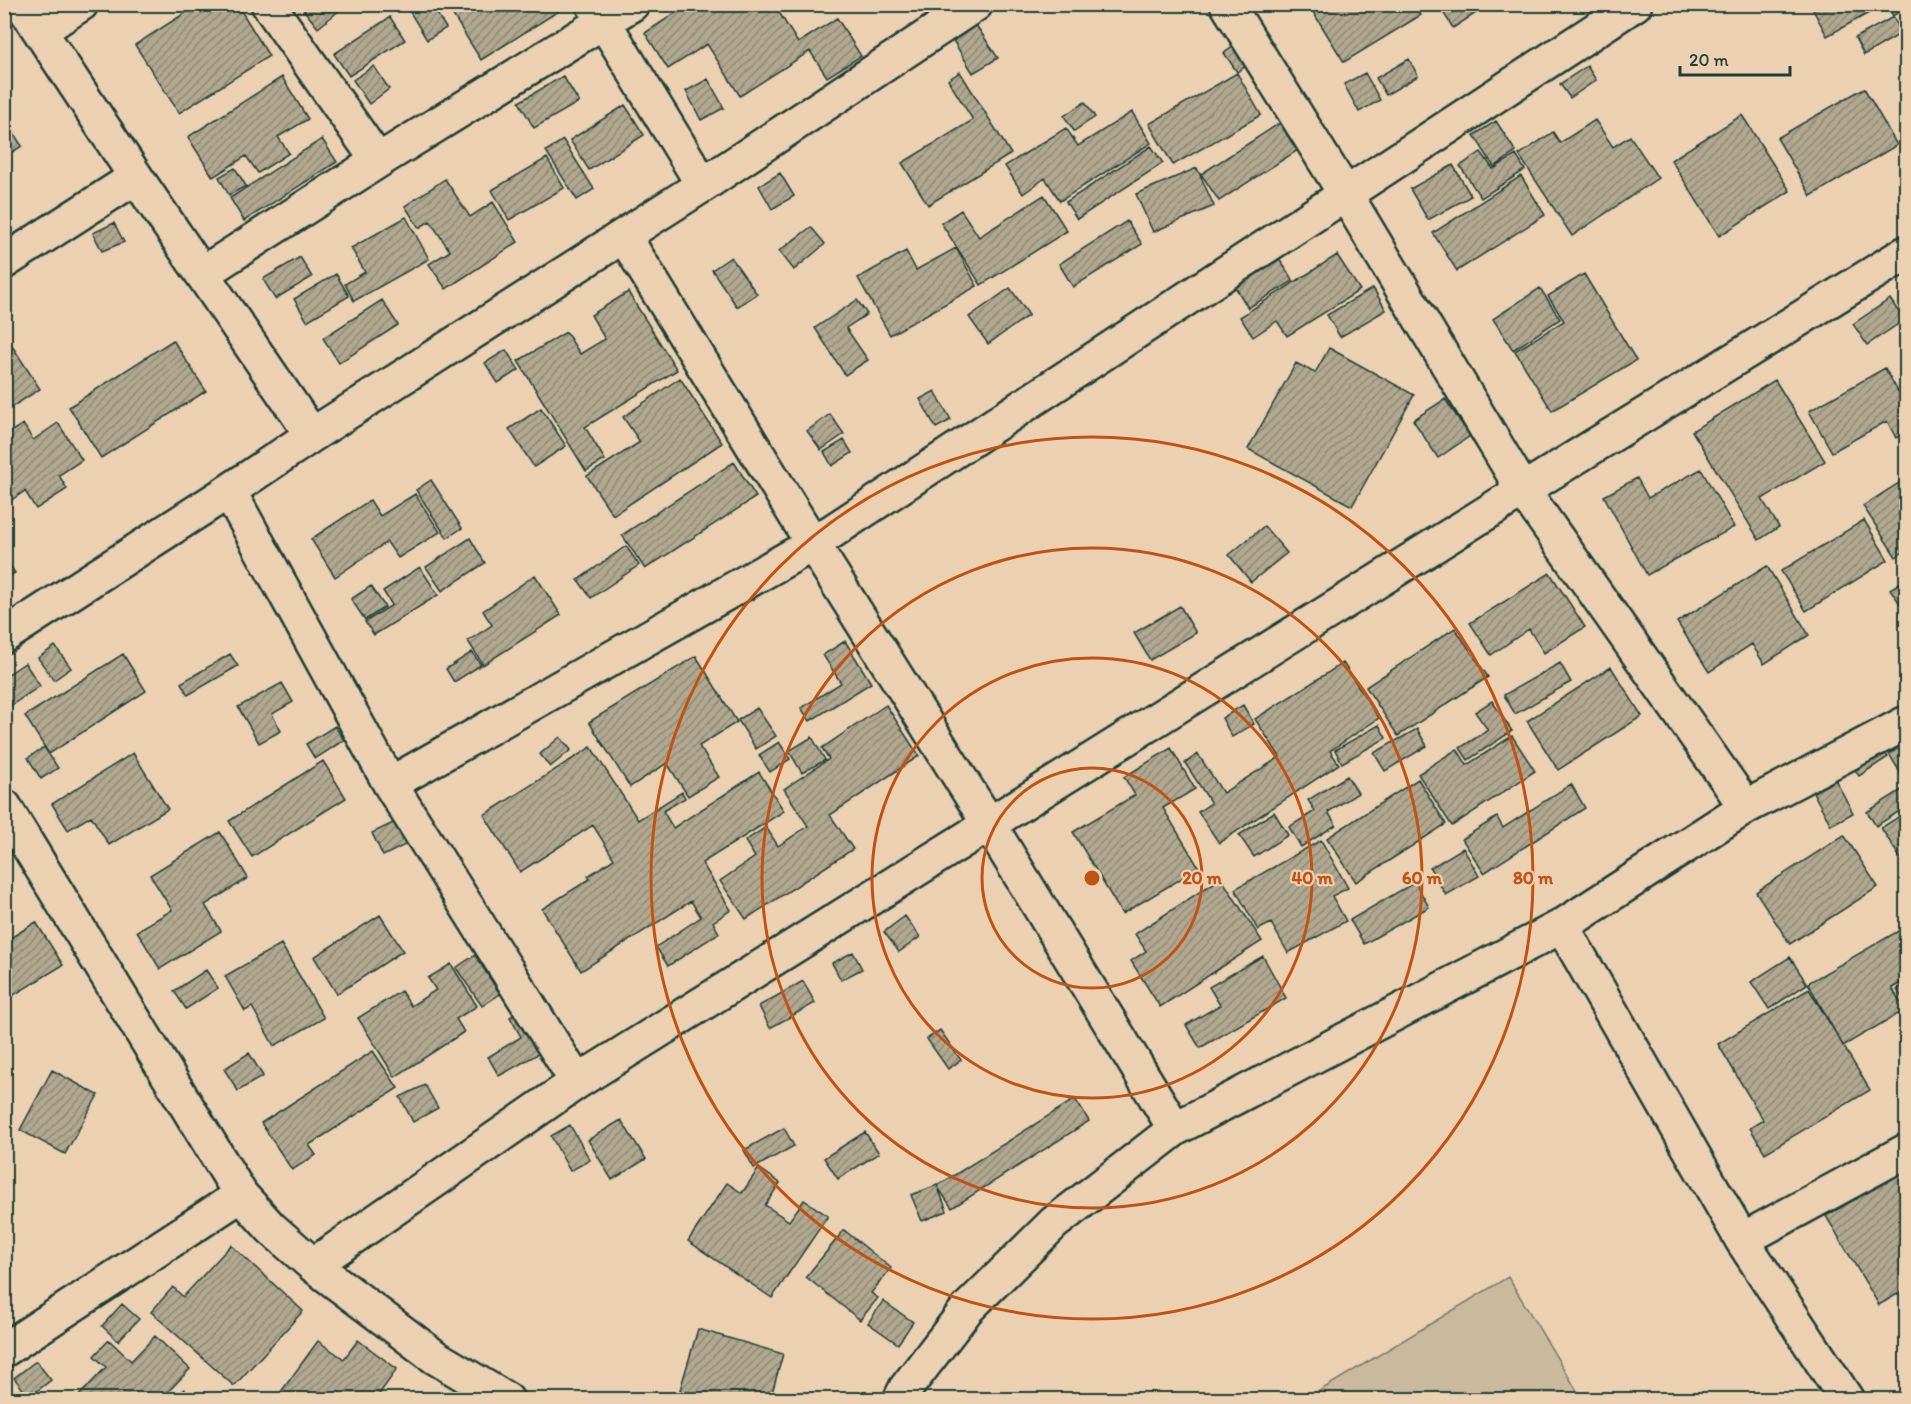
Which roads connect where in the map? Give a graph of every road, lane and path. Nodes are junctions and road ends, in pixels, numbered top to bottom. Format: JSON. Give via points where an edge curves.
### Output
{"nodes":[{"id":1,"x":22,"y":4,"type":"edge"},
{"id":2,"x":81,"y":4,"type":"edge"},
{"id":3,"x":268,"y":4,"type":"edge"},
{"id":4,"x":632,"y":4,"type":"edge"},
{"id":5,"x":976,"y":4,"type":"edge"},
{"id":6,"x":1227,"y":4,"type":"edge"},
{"id":7,"x":1635,"y":4,"type":"edge"},
{"id":8,"x":599,"y":13,"type":"edge"},
{"id":9,"x":40,"y":31,"type":"junction"},
{"id":10,"x":378,"y":161,"type":"junction"},
{"id":11,"x":136,"y":177,"type":"junction"},
{"id":12,"x":703,"y":185,"type":"junction"},
{"id":13,"x":1346,"y":195,"type":"junction"},
{"id":14,"x":624,"y":236,"type":"junction"},
{"id":15,"x":1906,"y":253,"type":"edge"},
{"id":16,"x":4,"y":262,"type":"edge"},
{"id":17,"x":203,"y":273,"type":"junction"},
{"id":18,"x":312,"y":435,"type":"junction"},
{"id":19,"x":1523,"y":490,"type":"junction"},
{"id":20,"x":229,"y":491,"type":"junction"},
{"id":21,"x":813,"y":544,"type":"junction"},
{"id":22,"x":4,"y":636,"type":"edge"},
{"id":23,"x":1906,"y":723,"type":"edge"},
{"id":24,"x":390,"y":784,"type":"junction"},
{"id":25,"x":4,"y":806,"type":"edge"},
{"id":26,"x":1746,"y":807,"type":"junction"},
{"id":27,"x":989,"y":824,"type":"junction"},
{"id":28,"x":1562,"y":926,"type":"junction"},
{"id":29,"x":577,"y":1082,"type":"junction"},
{"id":30,"x":1175,"y":1129,"type":"junction"},
{"id":31,"x":1906,"y":1151,"type":"edge"},
{"id":32,"x":241,"y":1195,"type":"junction"},
{"id":33,"x":1742,"y":1240,"type":"junction"},
{"id":34,"x":313,"y":1265,"type":"junction"},
{"id":35,"x":4,"y":1350,"type":"edge"},
{"id":36,"x":507,"y":1400,"type":"edge"},
{"id":37,"x":900,"y":1400,"type":"edge"},
{"id":38,"x":1846,"y":1400,"type":"edge"}],
"edges":[{"from":1,"to":9,"type":"street"},
{"from":2,"to":9,"type":"street"},
{"from":3,"to":10,"type":"street"},
{"from":4,"to":8,"type":"street"},
{"from":5,"to":12,"type":"street"},
{"from":6,"to":13,"type":"street"},
{"from":7,"to":13,"type":"street"},
{"from":8,"to":10,"type":"street"},
{"from":8,"to":12,"type":"street"},
{"from":9,"to":11,"type":"street"},
{"from":10,"to":17,"type":"street"},
{"from":11,"to":16,"type":"street"},
{"from":11,"to":17,"type":"street"},
{"from":12,"to":14,"type":"street"},
{"from":13,"to":19,"type":"street"},
{"from":13,"to":21,"type":"street"},
{"from":14,"to":18,"type":"street"},
{"from":14,"to":21,"type":"street"},
{"from":15,"to":19,"type":"street"},
{"from":17,"to":18,"type":"street"},
{"from":18,"to":20,"type":"street"},
{"from":19,"to":26,"type":"street"},
{"from":19,"to":27,"type":"street"},
{"from":20,"to":22,"type":"street"},
{"from":20,"to":24,"type":"street"},
{"from":21,"to":24,"type":"street"},
{"from":21,"to":27,"type":"street"},
{"from":23,"to":26,"type":"street"},
{"from":24,"to":29,"type":"street"},
{"from":25,"to":32,"type":"street"},
{"from":26,"to":28,"type":"street"},
{"from":27,"to":29,"type":"street"},
{"from":27,"to":30,"type":"street"},
{"from":28,"to":30,"type":"street"},
{"from":28,"to":33,"type":"street"},
{"from":29,"to":34,"type":"street"},
{"from":30,"to":37,"type":"street","via":[[1054,1223],[967,1309]]},
{"from":31,"to":33,"type":"street"},
{"from":32,"to":34,"type":"street"},
{"from":32,"to":35,"type":"street"},
{"from":33,"to":38,"type":"street"},
{"from":34,"to":36,"type":"street","via":[[435,1357]]}]}
